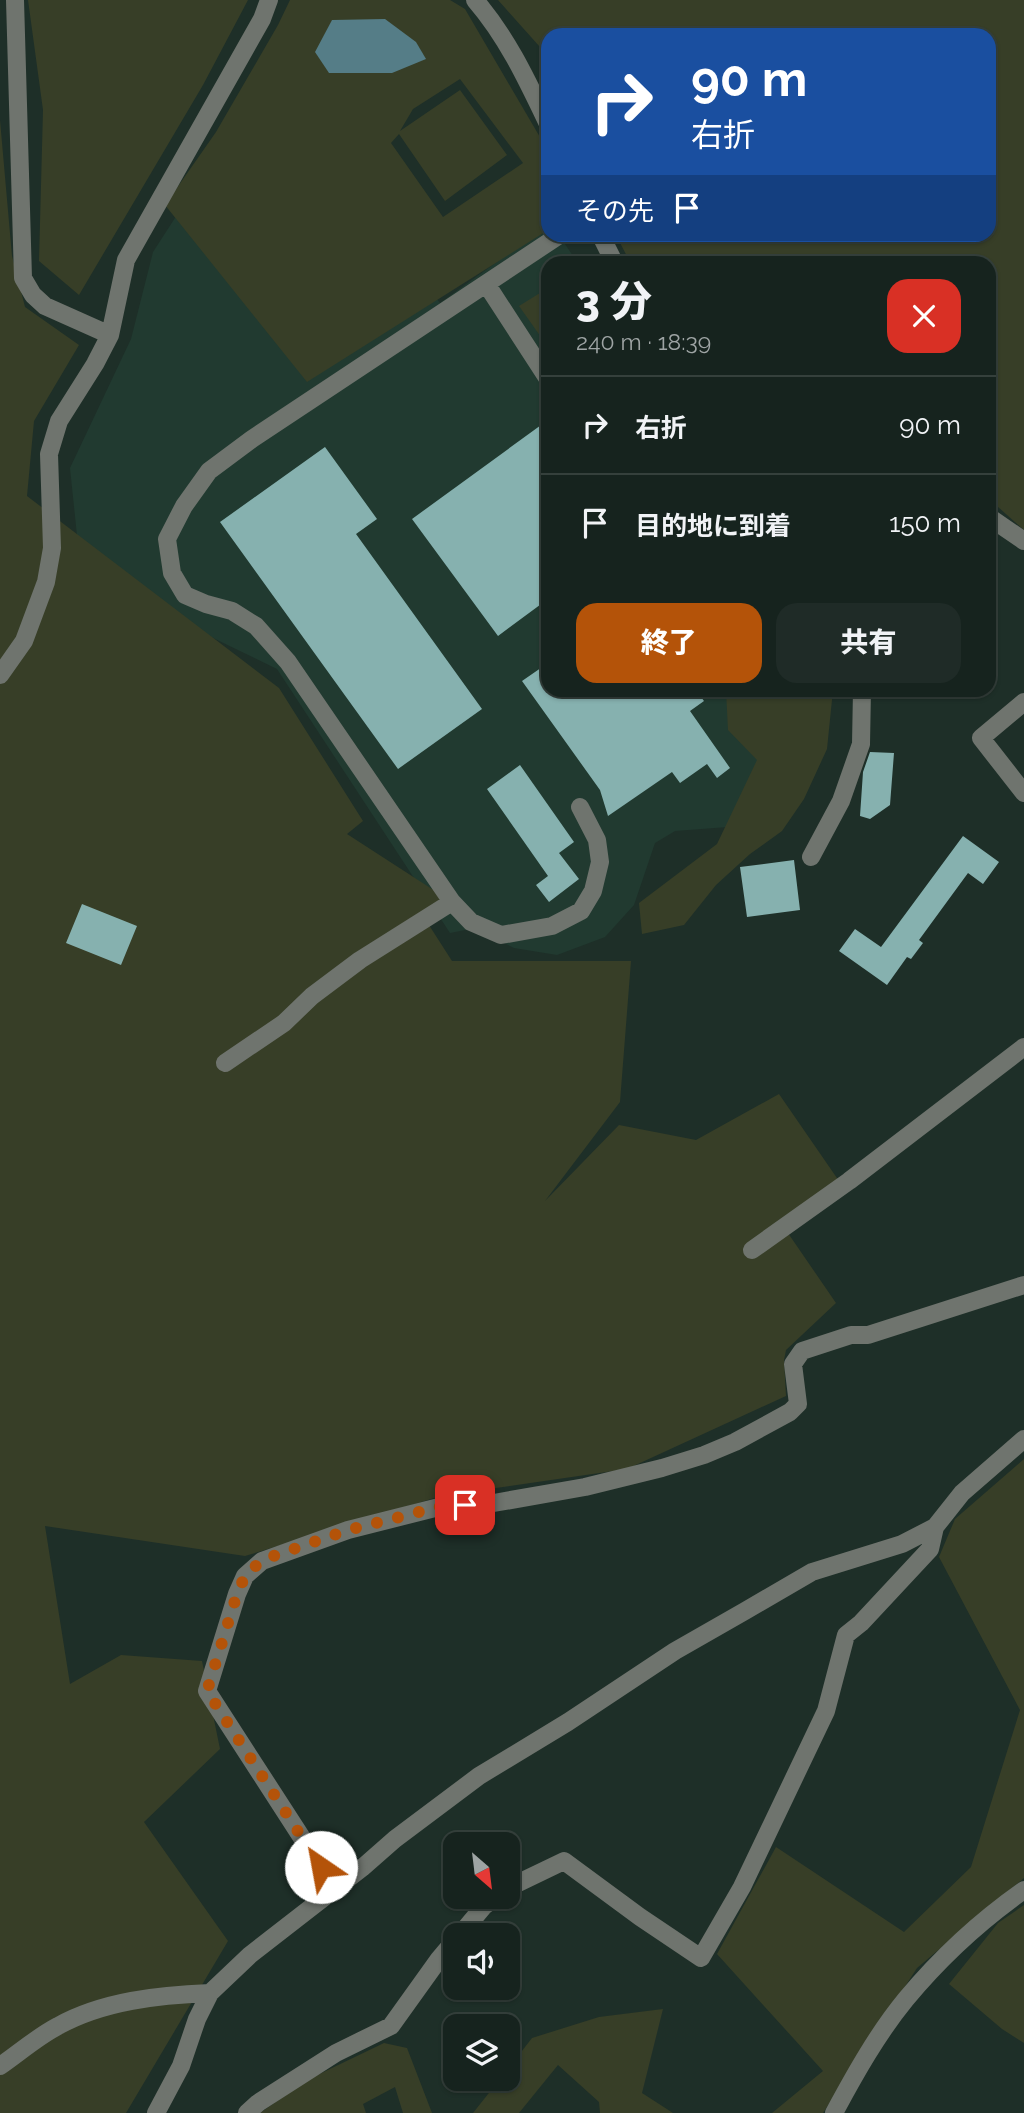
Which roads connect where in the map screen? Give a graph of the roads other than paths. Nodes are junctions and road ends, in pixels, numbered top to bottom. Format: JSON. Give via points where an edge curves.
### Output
{"nodes":[{"id":1,"x":15,"y":0,"type":"edge"},
{"id":2,"x":269,"y":0,"type":"edge"},
{"id":3,"x":474,"y":0,"type":"edge"},
{"id":4,"x":541,"y":109,"type":"edge"},
{"id":5,"x":549,"y":242,"type":"edge"},
{"id":6,"x":487,"y":285,"type":"junction"},
{"id":7,"x":110,"y":335,"type":"junction"},
{"id":8,"x":541,"y":368,"type":"edge"},
{"id":9,"x":996,"y":522,"type":"edge"},
{"id":10,"x":1024,"y":541,"type":"edge"},
{"id":11,"x":0,"y":675,"type":"edge"},
{"id":12,"x":862,"y":697,"type":"edge"},
{"id":13,"x":1024,"y":702,"type":"edge"},
{"id":14,"x":1024,"y":793,"type":"edge"},
{"id":15,"x":580,"y":807,"type":"dead end"},
{"id":16,"x":811,"y":857,"type":"dead end"},
{"id":17,"x":452,"y":902,"type":"junction"},
{"id":18,"x":1024,"y":1047,"type":"edge"},
{"id":19,"x":225,"y":1063,"type":"dead end"},
{"id":20,"x":752,"y":1250,"type":"dead end"},
{"id":21,"x":1024,"y":1285,"type":"edge"},
{"id":22,"x":1024,"y":1439,"type":"edge"},
{"id":23,"x":935,"y":1527,"type":"junction"},
{"id":24,"x":520,"y":1882,"type":"edge"},
{"id":25,"x":335,"y":1889,"type":"junction"},
{"id":26,"x":1024,"y":1890,"type":"edge"},
{"id":27,"x":482,"y":1909,"type":"edge"},
{"id":28,"x":470,"y":1923,"type":"edge"},
{"id":29,"x":443,"y":1956,"type":"edge"},
{"id":30,"x":210,"y":1993,"type":"junction"},
{"id":31,"x":0,"y":2066,"type":"edge"},
{"id":32,"x":156,"y":2113,"type":"edge"},
{"id":33,"x":247,"y":2113,"type":"edge"},
{"id":34,"x":834,"y":2113,"type":"edge"}],
"edges":[{"from":1,"to":7,"type":"street","via":[[23,278],[45,306]]},
{"from":2,"to":7,"type":"street","via":[[126,260]]},
{"from":3,"to":4,"type":"street","via":[[501,32]]},
{"from":5,"to":6,"type":"street"},
{"from":6,"to":8,"type":"street"},
{"from":6,"to":17,"type":"street","via":[[209,471],[167,539],[172,573],[184,595],[232,611],[256,626],[288,662]]},
{"from":7,"to":11,"type":"street","via":[[60,421],[49,454],[52,548],[46,582],[24,642]]},
{"from":9,"to":10,"type":"street"},
{"from":12,"to":16,"type":"street","via":[[861,744],[841,801]]},
{"from":13,"to":14,"type":"street","via":[[981,737]]},
{"from":15,"to":17,"type":"street","via":[[597,840],[600,862],[593,891],[580,911],[552,926],[501,935],[471,922]]},
{"from":17,"to":19,"type":"street","via":[[360,960],[284,1023]]},
{"from":18,"to":20,"type":"street"},
{"from":21,"to":25,"type":"street","via":[[802,1351],[793,1364],[798,1404],[704,1455],[585,1487],[488,1504],[443,1506],[348,1530],[262,1560],[245,1576],[237,1594],[207,1691]]},
{"from":22,"to":23,"type":"street","via":[[962,1493]]},
{"from":23,"to":24,"type":"street","via":[[930,1549],[846,1636],[826,1711],[742,1887],[701,1958],[564,1861]]},
{"from":23,"to":25,"type":"street","via":[[902,1544],[812,1572],[675,1651],[480,1776]]},
{"from":25,"to":30,"type":"street","via":[[250,1955]]},
{"from":26,"to":34,"type":"street","via":[[974,1929],[905,2000]]},
{"from":27,"to":28,"type":"street"},
{"from":29,"to":33,"type":"street","via":[[390,2026],[336,2053]]},
{"from":30,"to":31,"type":"street","via":[[105,2006],[59,2025]]},
{"from":30,"to":32,"type":"street","via":[[181,2066]]}]}
